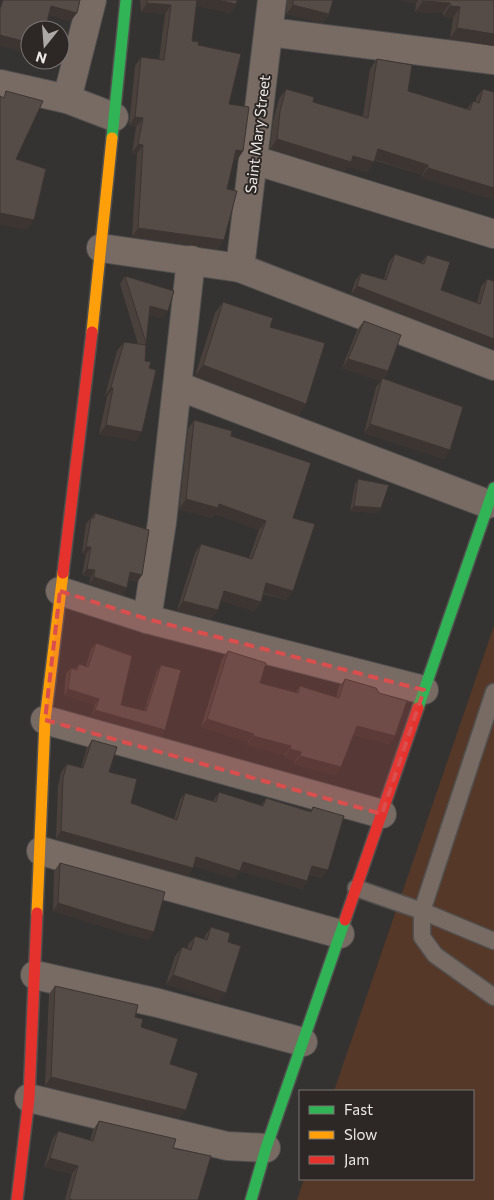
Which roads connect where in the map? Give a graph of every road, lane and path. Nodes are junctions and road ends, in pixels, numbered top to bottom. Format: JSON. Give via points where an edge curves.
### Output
{"nodes":[{"id":1,"x":92,"y":0,"type":"edge"},
{"id":2,"x":126,"y":0,"type":"edge"},
{"id":3,"x":272,"y":0,"type":"edge"},
{"id":4,"x":270,"y":32,"type":"junction"},
{"id":5,"x":494,"y":60,"type":"edge"},
{"id":6,"x":0,"y":84,"type":"edge"},
{"id":7,"x":67,"y":99,"type":"junction"},
{"id":8,"x":114,"y":117,"type":"junction"},
{"id":9,"x":254,"y":160,"type":"junction"},
{"id":10,"x":494,"y":234,"type":"edge"},
{"id":11,"x":101,"y":248,"type":"junction"},
{"id":12,"x":191,"y":260,"type":"junction"},
{"id":13,"x":240,"y":268,"type":"junction"},
{"id":14,"x":494,"y":366,"type":"edge"},
{"id":15,"x":178,"y":386,"type":"junction"},
{"id":16,"x":491,"y":496,"type":"edge"},
{"id":17,"x":60,"y":591,"type":"junction"},
{"id":18,"x":147,"y":618,"type":"junction"},
{"id":19,"x":424,"y":690,"type":"junction"},
{"id":20,"x":494,"y":692,"type":"edge"},
{"id":21,"x":45,"y":720,"type":"junction"},
{"id":22,"x":382,"y":814,"type":"junction"},
{"id":23,"x":41,"y":850,"type":"junction"},
{"id":24,"x":356,"y":888,"type":"junction"},
{"id":25,"x":422,"y":911,"type":"junction"},
{"id":26,"x":340,"y":934,"type":"junction"},
{"id":27,"x":494,"y":941,"type":"edge"},
{"id":28,"x":35,"y":975,"type":"junction"},
{"id":29,"x":494,"y":997,"type":"edge"},
{"id":30,"x":303,"y":1042,"type":"junction"},
{"id":31,"x":29,"y":1098,"type":"junction"},
{"id":32,"x":266,"y":1148,"type":"junction"},
{"id":33,"x":16,"y":1200,"type":"edge"},
{"id":34,"x":251,"y":1200,"type":"edge"}],
"edges":[{"from":1,"to":7,"type":"street"},
{"from":2,"to":8,"type":"street"},
{"from":3,"to":4,"type":"street","name":"Saint Mary Street"},
{"from":4,"to":5,"type":"street"},
{"from":4,"to":9,"type":"street","name":"Saint Mary Street"},
{"from":6,"to":7,"type":"street"},
{"from":7,"to":8,"type":"street"},
{"from":8,"to":11,"type":"street"},
{"from":9,"to":10,"type":"street"},
{"from":9,"to":13,"type":"street","name":"Saint Mary Street"},
{"from":11,"to":12,"type":"street"},
{"from":11,"to":17,"type":"street"},
{"from":12,"to":13,"type":"street"},
{"from":12,"to":15,"type":"street"},
{"from":13,"to":14,"type":"street"},
{"from":15,"to":16,"type":"street"},
{"from":15,"to":18,"type":"street"},
{"from":16,"to":19,"type":"street"},
{"from":17,"to":18,"type":"street"},
{"from":17,"to":21,"type":"street"},
{"from":18,"to":19,"type":"street"},
{"from":19,"to":22,"type":"street"},
{"from":20,"to":25,"type":"lane"},
{"from":21,"to":22,"type":"street"},
{"from":21,"to":23,"type":"street"},
{"from":22,"to":24,"type":"street"},
{"from":23,"to":26,"type":"street"},
{"from":23,"to":28,"type":"street"},
{"from":24,"to":25,"type":"lane"},
{"from":24,"to":26,"type":"street"},
{"from":25,"to":27,"type":"lane"},
{"from":25,"to":29,"type":"lane","via":[[422,937],[435,955]]},
{"from":26,"to":30,"type":"street"},
{"from":28,"to":30,"type":"street","via":[[158,1003]]},
{"from":28,"to":31,"type":"street"},
{"from":30,"to":32,"type":"street"},
{"from":31,"to":32,"type":"street","via":[[227,1146]]},
{"from":31,"to":33,"type":"street"},
{"from":32,"to":34,"type":"street"}]}
